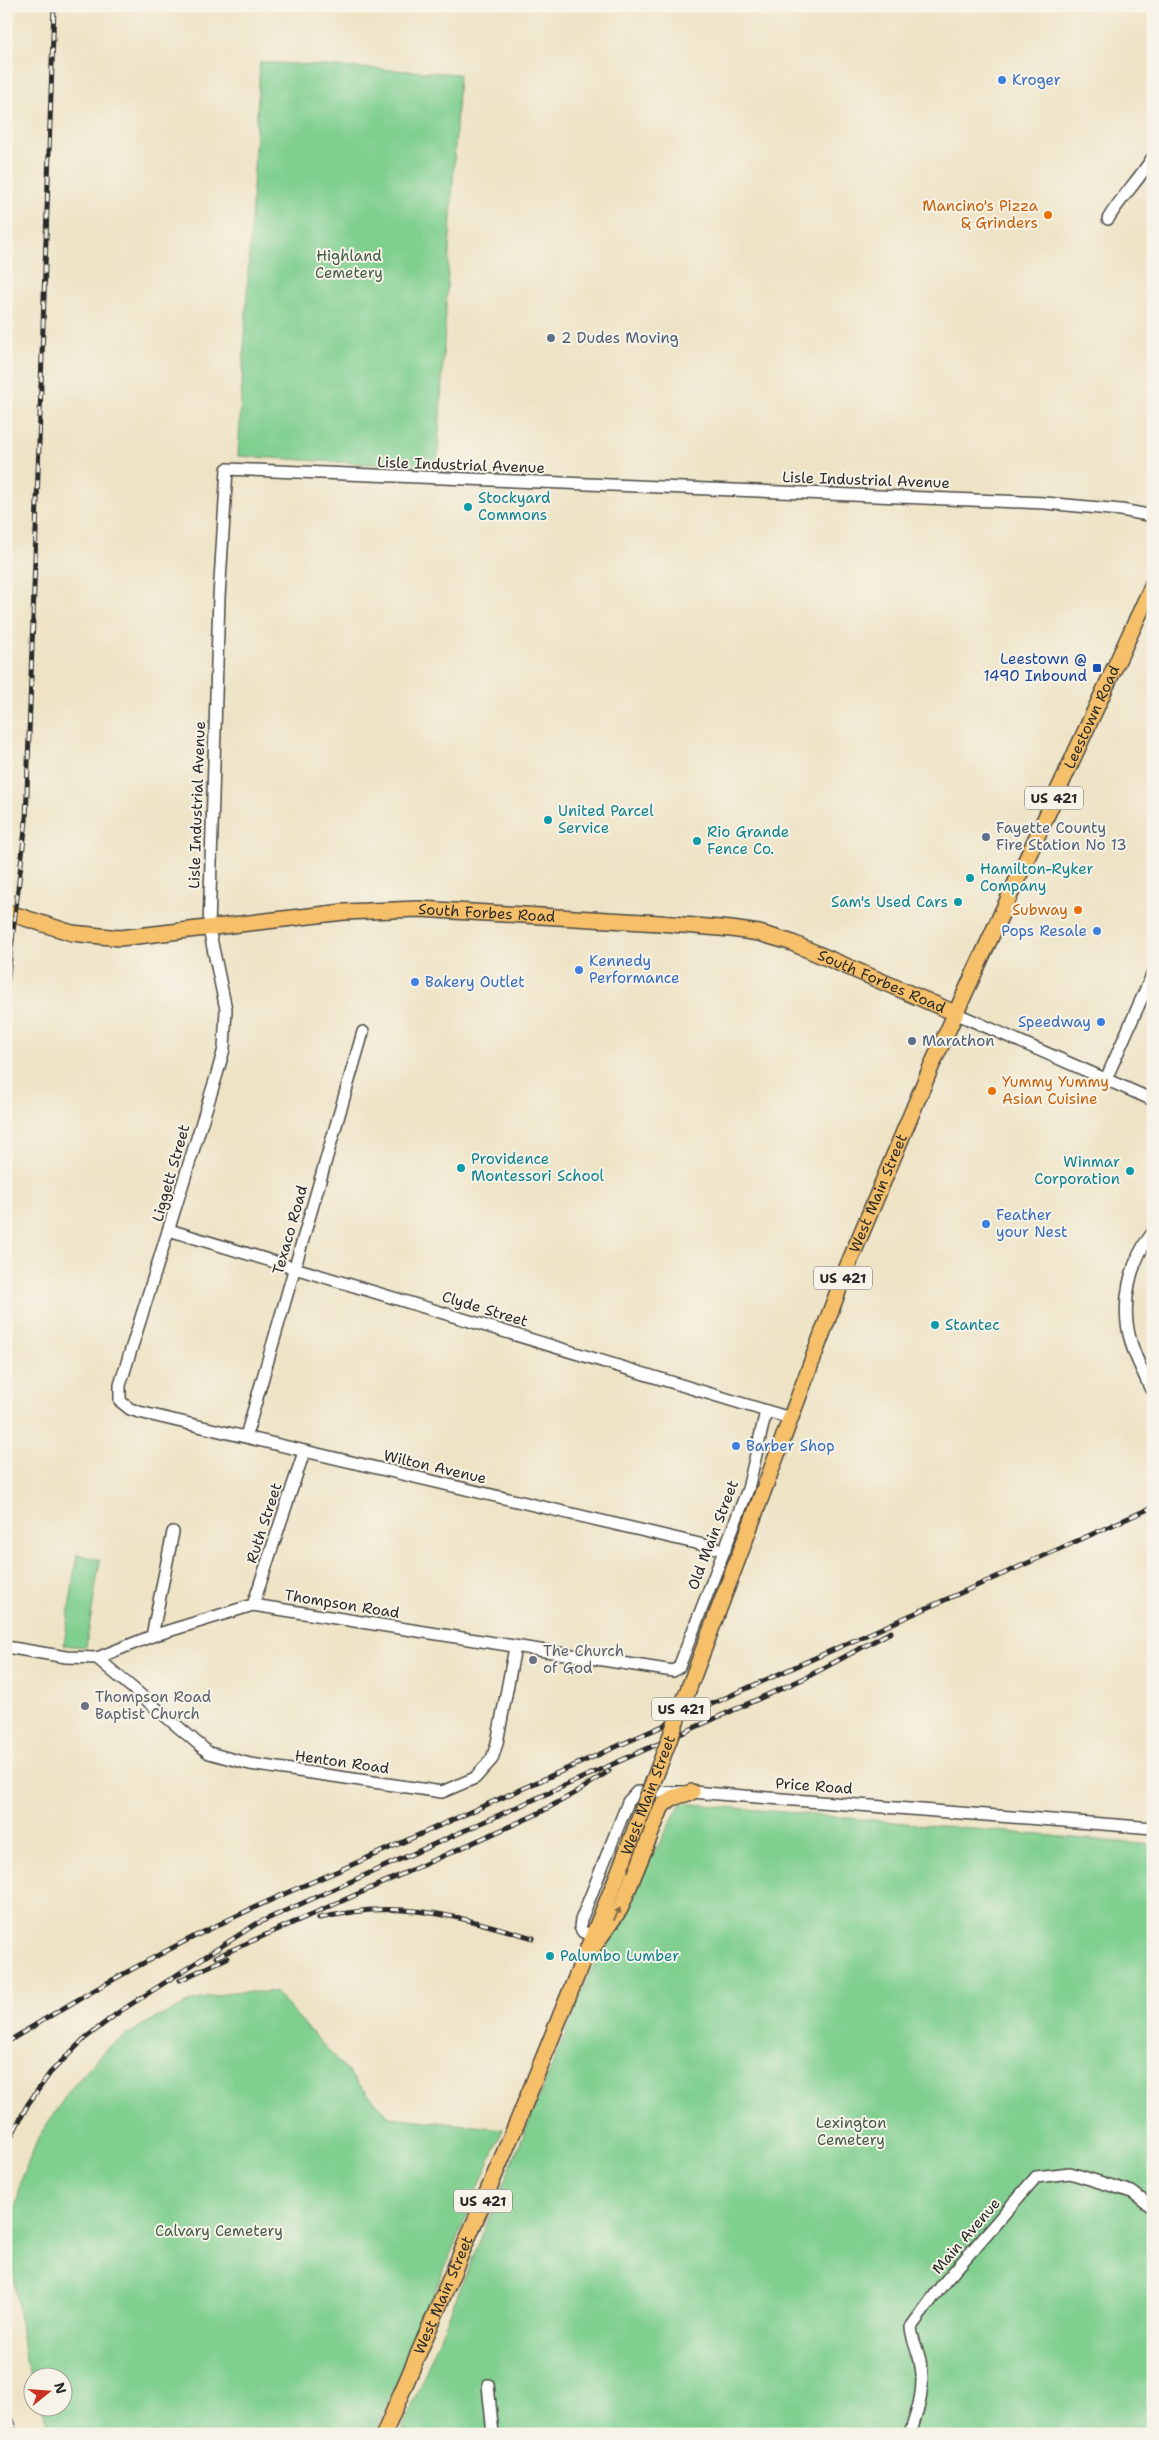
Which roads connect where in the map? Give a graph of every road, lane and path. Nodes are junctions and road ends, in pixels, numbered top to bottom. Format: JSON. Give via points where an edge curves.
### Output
{"nodes":[{"id":1,"x":1153,"y":157,"type":"edge"},
{"id":2,"x":1108,"y":219,"type":"dead end"},
{"id":3,"x":1153,"y":516,"type":"edge"},
{"id":4,"x":1153,"y":584,"type":"edge"},
{"id":5,"x":6,"y":912,"type":"edge"},
{"id":6,"x":209,"y":929,"type":"junction"},
{"id":7,"x":1153,"y":973,"type":"edge"},
{"id":8,"x":955,"y":1013,"type":"junction"},
{"id":9,"x":363,"y":1032,"type":"dead end"},
{"id":10,"x":1106,"y":1079,"type":"junction"},
{"id":11,"x":1153,"y":1100,"type":"edge"},
{"id":12,"x":170,"y":1230,"type":"junction"},
{"id":13,"x":1153,"y":1232,"type":"edge"},
{"id":14,"x":295,"y":1267,"type":"junction"},
{"id":15,"x":1150,"y":1388,"type":"dead end"},
{"id":16,"x":766,"y":1411,"type":"junction"},
{"id":17,"x":139,"y":1412,"type":"joint"},
{"id":18,"x":790,"y":1418,"type":"junction"},
{"id":19,"x":246,"y":1436,"type":"junction"},
{"id":20,"x":304,"y":1452,"type":"junction"},
{"id":21,"x":173,"y":1532,"type":"dead end"},
{"id":22,"x":725,"y":1550,"type":"junction"},
{"id":23,"x":253,"y":1605,"type":"junction"},
{"id":24,"x":152,"y":1636,"type":"junction"},
{"id":25,"x":515,"y":1646,"type":"junction"},
{"id":26,"x":6,"y":1647,"type":"edge"},
{"id":27,"x":97,"y":1658,"type":"junction"},
{"id":28,"x":679,"y":1667,"type":"joint"},
{"id":29,"x":692,"y":1792,"type":"junction"},
{"id":30,"x":1153,"y":1828,"type":"edge"},
{"id":31,"x":593,"y":1936,"type":"junction"},
{"id":32,"x":580,"y":1969,"type":"junction"},
{"id":33,"x":1153,"y":2208,"type":"edge"},
{"id":34,"x":488,"y":2385,"type":"dead end"},
{"id":35,"x":384,"y":2434,"type":"edge"},
{"id":36,"x":494,"y":2434,"type":"edge"},
{"id":37,"x":910,"y":2434,"type":"edge"}],
"edges":[{"from":1,"to":2,"type":"street"},
{"from":3,"to":6,"type":"street","name":"Lisle Industrial Avenue","via":[[1045,503],[227,469],[218,625]]},
{"from":4,"to":8,"type":"main road","name":"Leestown Road","number":"US 421"},
{"from":5,"to":6,"type":"main road","name":"South Forbes Road","via":[[47,927],[120,938]]},
{"from":6,"to":8,"type":"main road","name":"South Forbes Road","via":[[344,912],[419,909],[731,929],[790,942]]},
{"from":6,"to":12,"type":"street","name":"Liggett Street","via":[[226,1009],[226,1030],[218,1074]]},
{"from":7,"to":10,"type":"street"},
{"from":8,"to":10,"type":"street"},
{"from":8,"to":18,"type":"main road","name":"West Main Street","number":"US 421","via":[[850,1259]]},
{"from":9,"to":14,"type":"street","name":"Texaco Road"},
{"from":10,"to":11,"type":"street"},
{"from":12,"to":14,"type":"street","name":"Clyde Street"},
{"from":12,"to":17,"type":"street","name":"Liggett Street","via":[[120,1385],[123,1405]]},
{"from":13,"to":15,"type":"street","via":[[1139,1252],[1126,1316],[1131,1342]]},
{"from":14,"to":16,"type":"street","name":"Clyde Street"},
{"from":14,"to":19,"type":"street","name":"Texaco Road"},
{"from":16,"to":18,"type":"street","name":"Clyde Street"},
{"from":16,"to":22,"type":"street","name":"Old Main Street","via":[[748,1488]]},
{"from":17,"to":19,"type":"street","name":"Wilton Avenue"},
{"from":18,"to":31,"type":"main road","name":"West Main Street","number":"US 421","bridge":true},
{"from":19,"to":20,"type":"street","name":"Wilton Avenue"},
{"from":20,"to":22,"type":"street","name":"Wilton Avenue"},
{"from":20,"to":23,"type":"street","name":"Ruth Street"},
{"from":21,"to":24,"type":"street"},
{"from":22,"to":28,"type":"street","name":"Old Main Street"},
{"from":23,"to":24,"type":"street","name":"Thompson Road"},
{"from":23,"to":25,"type":"street","name":"Thompson Road"},
{"from":24,"to":27,"type":"street","name":"Thompson Road"},
{"from":25,"to":27,"type":"street","name":"Henton Road","via":[[492,1759],[474,1778],[442,1792],[250,1764],[209,1753]]},
{"from":25,"to":28,"type":"street","name":"Thompson Road","via":[[636,1664],[667,1672]]},
{"from":26,"to":27,"type":"street","name":"Thompson Road","via":[[66,1657]]},
{"from":29,"to":30,"type":"street","name":"Price Road"},
{"from":29,"to":31,"type":"street","name":"Price Road","via":[[637,1792],[628,1802],[581,1920],[583,1932]]},
{"from":32,"to":29,"type":"main road","one_way":true,"via":[[617,1914],[662,1806],[672,1798]]},
{"from":31,"to":32,"type":"main road","name":"West Main Street","number":"US 421"},
{"from":32,"to":35,"type":"main road","name":"West Main Street","number":"US 421"},
{"from":33,"to":37,"type":"street","name":"Main Avenue","via":[[1132,2192],[1070,2173],[1036,2177],[943,2284],[911,2328],[920,2361],[922,2399]]},
{"from":34,"to":36,"type":"street"}]}
